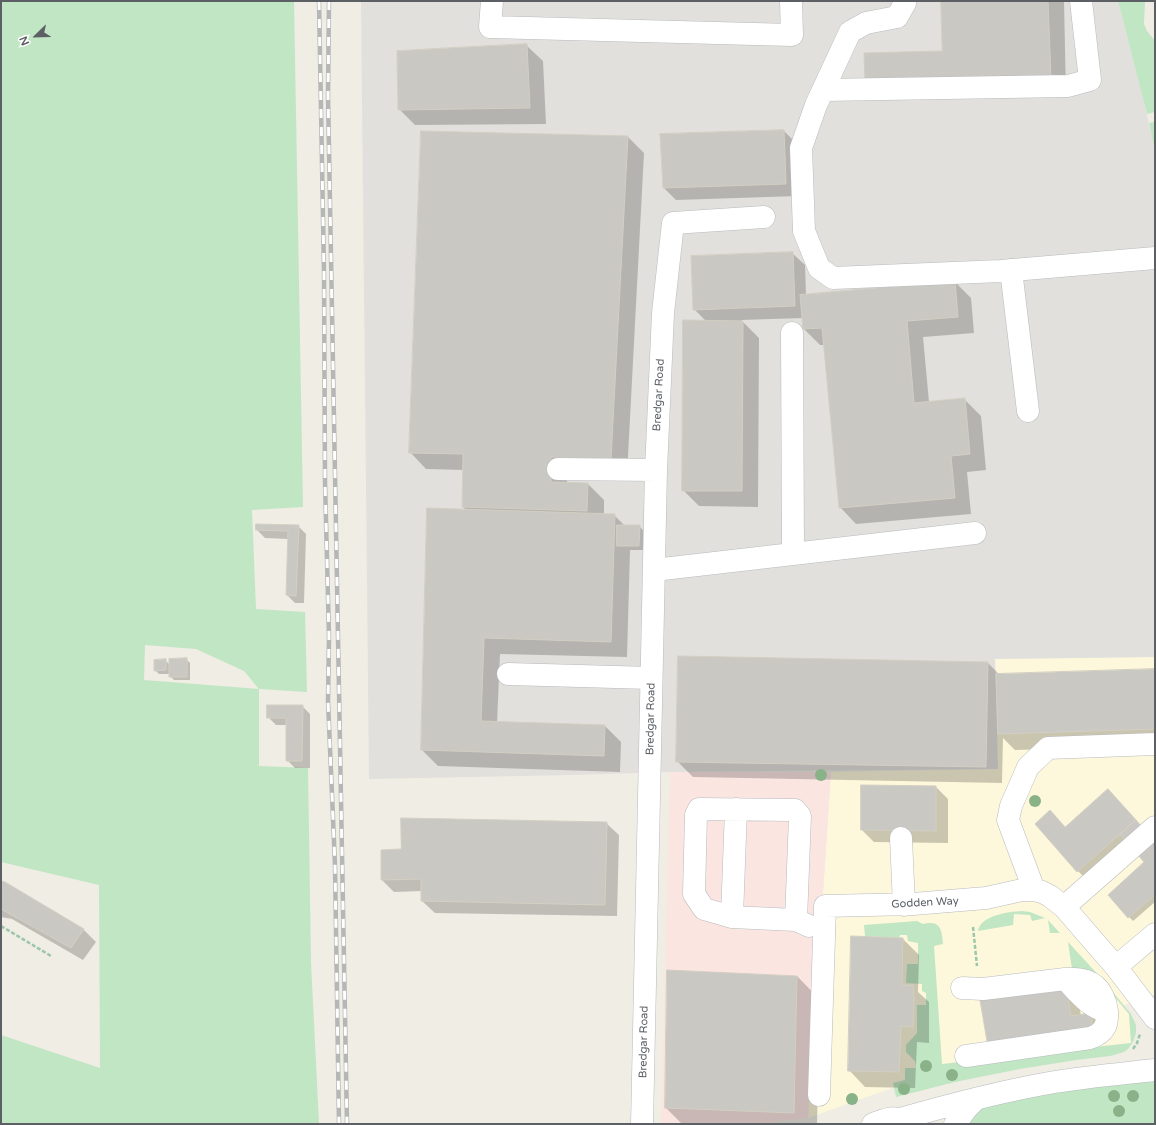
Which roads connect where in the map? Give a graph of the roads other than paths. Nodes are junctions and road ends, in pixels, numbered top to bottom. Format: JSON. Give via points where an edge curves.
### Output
{"nodes":[{"id":1,"x":492,"y":1,"type":"edge"},
{"id":2,"x":791,"y":1,"type":"edge"},
{"id":3,"x":905,"y":1,"type":"edge"},
{"id":4,"x":1081,"y":1,"type":"edge"},
{"id":5,"x":823,"y":90,"type":"junction"},
{"id":6,"x":764,"y":217,"type":"dead end"},
{"id":7,"x":1155,"y":258,"type":"edge"},
{"id":8,"x":1011,"y":270,"type":"junction"},
{"id":9,"x":792,"y":333,"type":"dead end"},
{"id":10,"x":1028,"y":411,"type":"dead end"},
{"id":11,"x":558,"y":469,"type":"dead end"},
{"id":12,"x":656,"y":470,"type":"junction"},
{"id":13,"x":975,"y":533,"type":"dead end"},
{"id":14,"x":793,"y":554,"type":"junction"},
{"id":15,"x":654,"y":570,"type":"junction"},
{"id":16,"x":508,"y":674,"type":"dead end"},
{"id":17,"x":652,"y":678,"type":"junction"},
{"id":18,"x":1155,"y":744,"type":"edge"},
{"id":19,"x":736,"y":809,"type":"junction"},
{"id":20,"x":1155,"y":827,"type":"edge"},
{"id":21,"x":901,"y":838,"type":"dead end"},
{"id":22,"x":1034,"y":890,"type":"junction"},
{"id":23,"x":904,"y":905,"type":"junction"},
{"id":24,"x":1064,"y":907,"type":"junction"},
{"id":25,"x":732,"y":917,"type":"junction"},
{"id":26,"x":796,"y":920,"type":"junction"},
{"id":27,"x":824,"y":926,"type":"junction"},
{"id":28,"x":1155,"y":934,"type":"edge"},
{"id":29,"x":1116,"y":967,"type":"junction"},
{"id":30,"x":971,"y":988,"type":"road end"},
{"id":31,"x":1155,"y":1018,"type":"edge"},
{"id":32,"x":966,"y":1056,"type":"dead end"},
{"id":33,"x":1155,"y":1070,"type":"edge"},
{"id":34,"x":819,"y":1094,"type":"dead end"},
{"id":35,"x":976,"y":1099,"type":"junction"},
{"id":36,"x":905,"y":1122,"type":"edge"},
{"id":37,"x":642,"y":1124,"type":"edge"},
{"id":38,"x":874,"y":1124,"type":"edge"},
{"id":39,"x":955,"y":1124,"type":"edge"}],
"edges":[{"from":1,"to":2,"type":"street","via":[[490,27],[792,35]]},
{"from":3,"to":5,"type":"street","via":[[897,17],[866,23],[850,32]]},
{"from":4,"to":5,"type":"street","via":[[1090,80],[1068,86]]},
{"from":5,"to":8,"type":"street","via":[[800,148],[804,231],[819,268],[832,278]]},
{"from":6,"to":12,"type":"street","name":"Bredgar Road","via":[[673,223],[663,313]]},
{"from":7,"to":8,"type":"street"},
{"from":8,"to":10,"type":"street"},
{"from":9,"to":14,"type":"street"},
{"from":11,"to":12,"type":"street"},
{"from":12,"to":15,"type":"street","name":"Bredgar Road"},
{"from":13,"to":14,"type":"street"},
{"from":14,"to":15,"type":"street"},
{"from":15,"to":17,"type":"street","name":"Bredgar Road"},
{"from":16,"to":17,"type":"street"},
{"from":17,"to":37,"type":"street","name":"Bredgar Road"},
{"from":18,"to":22,"type":"street","via":[[1048,748],[1028,767],[1011,806],[1008,820]]},
{"from":19,"to":25,"type":"street"},
{"from":19,"to":25,"type":"street","via":[[699,809],[696,815],[694,894],[704,909]]},
{"from":19,"to":26,"type":"street","via":[[795,810],[800,816]]},
{"from":20,"to":24,"type":"street"},
{"from":21,"to":23,"type":"street"},
{"from":22,"to":23,"type":"street","name":"Godden Way","via":[[986,898]]},
{"from":22,"to":24,"type":"street","name":"Godden Way","via":[[1050,896]]},
{"from":23,"to":27,"type":"street","name":"Godden Way","via":[[825,906]]},
{"from":24,"to":29,"type":"street","name":"Godden Way"},
{"from":25,"to":26,"type":"street"},
{"from":26,"to":27,"type":"street","via":[[807,926]]},
{"from":27,"to":34,"type":"street","name":"Godden Way"},
{"from":28,"to":29,"type":"street"},
{"from":29,"to":31,"type":"street","name":"Godden Way"},
{"from":30,"to":32,"type":"street","via":[[1065,979],[1092,1006],[1106,1011],[1106,1023],[1104,1031],[1090,1038]]},
{"from":33,"to":35,"type":"street","via":[[1048,1083]]},
{"from":35,"to":36,"type":"street"},
{"from":35,"to":39,"type":"street"},
{"from":36,"to":38,"type":"street","via":[[891,1118]]}]}
